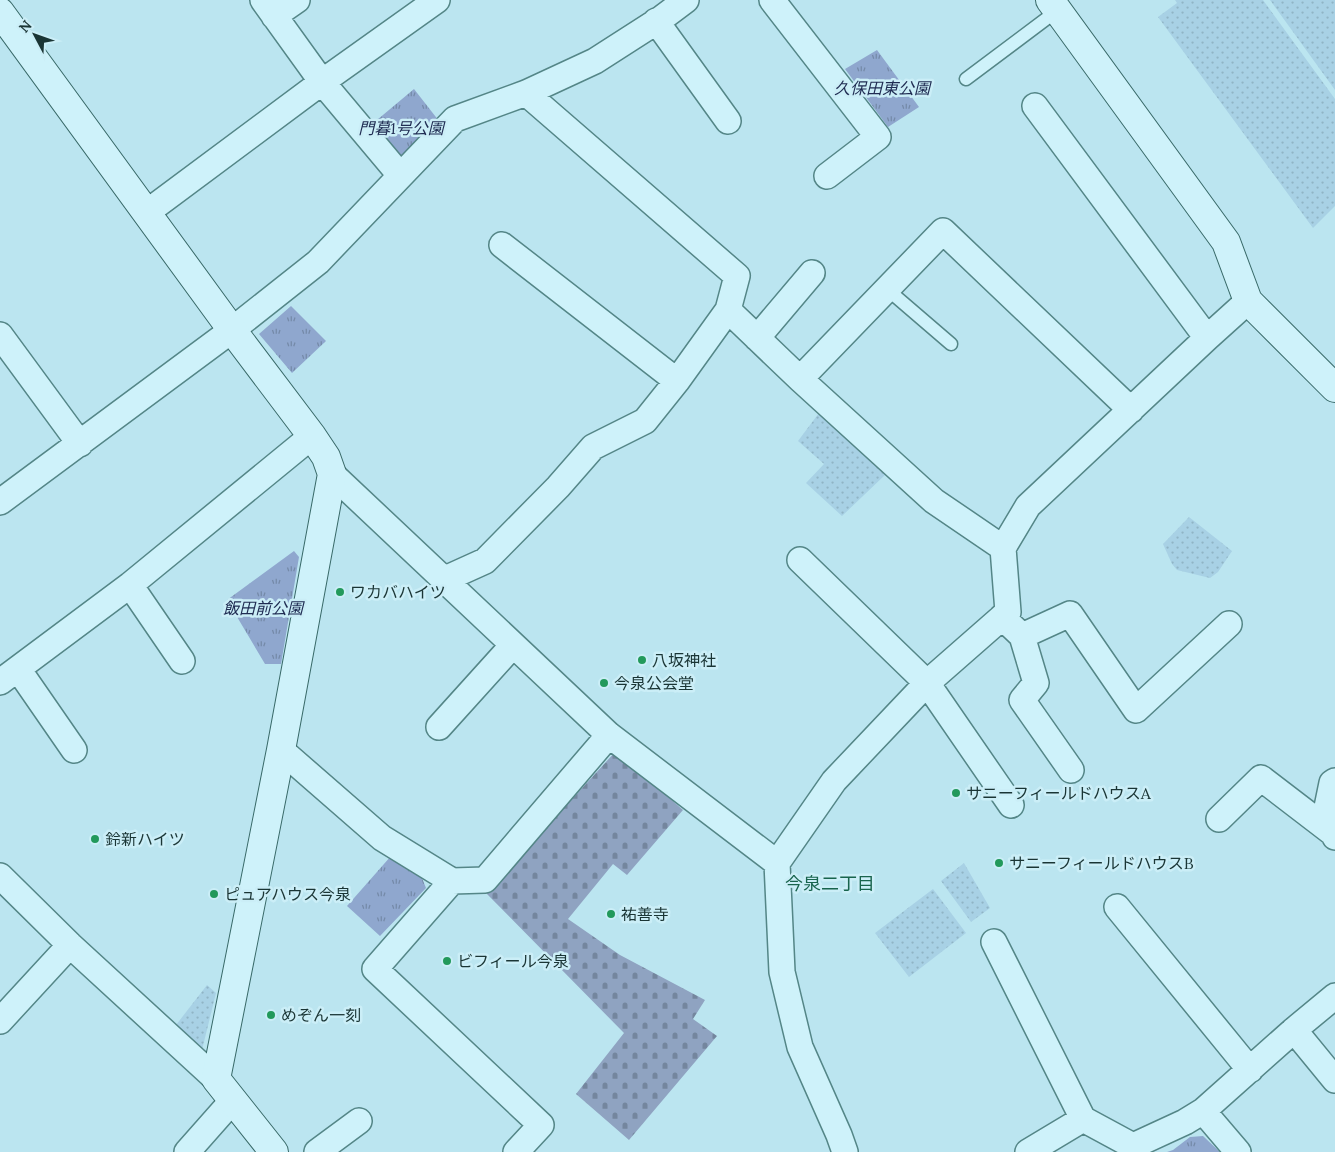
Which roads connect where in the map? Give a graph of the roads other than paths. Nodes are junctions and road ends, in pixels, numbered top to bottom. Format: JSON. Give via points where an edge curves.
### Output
{"nodes":[{"id":1,"x":297,"y":0,"type":"edge"},
{"id":2,"x":437,"y":0,"type":"edge"},
{"id":3,"x":686,"y":0,"type":"edge"},
{"id":4,"x":772,"y":0,"type":"edge"},
{"id":5,"x":1054,"y":5,"type":"edge"},
{"id":6,"x":268,"y":8,"type":"edge"},
{"id":7,"x":409,"y":8,"type":"edge"},
{"id":8,"x":0,"y":12,"type":"edge"},
{"id":9,"x":656,"y":21,"type":"junction"},
{"id":10,"x":966,"y":79,"type":"dead end"},
{"id":11,"x":322,"y":82,"type":"junction"},
{"id":12,"x":526,"y":92,"type":"junction"},
{"id":13,"x":1035,"y":106,"type":"dead end"},
{"id":14,"x":728,"y":121,"type":"dead end"},
{"id":15,"x":400,"y":175,"type":"junction"},
{"id":16,"x":827,"y":176,"type":"dead end"},
{"id":17,"x":146,"y":213,"type":"junction"},
{"id":18,"x":502,"y":245,"type":"dead end"},
{"id":19,"x":812,"y":273,"type":"dead end"},
{"id":20,"x":887,"y":290,"type":"junction"},
{"id":21,"x":1248,"y":301,"type":"junction"},
{"id":22,"x":728,"y":310,"type":"junction"},
{"id":23,"x":232,"y":330,"type":"junction"},
{"id":24,"x":0,"y":335,"type":"edge"},
{"id":25,"x":757,"y":338,"type":"junction"},
{"id":26,"x":1207,"y":338,"type":"junction"},
{"id":27,"x":951,"y":344,"type":"dead end"},
{"id":28,"x":800,"y":379,"type":"junction"},
{"id":29,"x":677,"y":381,"type":"junction"},
{"id":30,"x":1335,"y":388,"type":"edge"},
{"id":31,"x":1131,"y":410,"type":"junction"},
{"id":32,"x":312,"y":436,"type":"junction"},
{"id":33,"x":80,"y":444,"type":"junction"},
{"id":34,"x":332,"y":474,"type":"junction"},
{"id":35,"x":0,"y":502,"type":"edge"},
{"id":36,"x":1003,"y":548,"type":"junction"},
{"id":37,"x":800,"y":560,"type":"dead end"},
{"id":38,"x":443,"y":580,"type":"junction"},
{"id":39,"x":130,"y":585,"type":"junction"},
{"id":40,"x":1002,"y":617,"type":"junction"},
{"id":41,"x":1229,"y":624,"type":"dead end"},
{"id":42,"x":1022,"y":636,"type":"junction"},
{"id":43,"x":513,"y":644,"type":"junction"},
{"id":44,"x":182,"y":661,"type":"dead end"},
{"id":45,"x":9,"y":676,"type":"edge"},
{"id":46,"x":927,"y":684,"type":"junction"},
{"id":47,"x":440,"y":727,"type":"dead end"},
{"id":48,"x":609,"y":735,"type":"junction"},
{"id":49,"x":74,"y":750,"type":"dead end"},
{"id":50,"x":281,"y":750,"type":"junction"},
{"id":51,"x":1071,"y":770,"type":"dead end"},
{"id":52,"x":1335,"y":781,"type":"edge"},
{"id":53,"x":1011,"y":805,"type":"dead end"},
{"id":54,"x":1219,"y":818,"type":"dead end"},
{"id":55,"x":1334,"y":836,"type":"edge"},
{"id":56,"x":777,"y":863,"type":"junction"},
{"id":57,"x":0,"y":876,"type":"edge"},
{"id":58,"x":452,"y":881,"type":"junction"},
{"id":59,"x":1117,"y":907,"type":"dead end"},
{"id":60,"x":994,"y":942,"type":"dead end"},
{"id":61,"x":70,"y":945,"type":"junction"},
{"id":62,"x":1335,"y":996,"type":"edge"},
{"id":63,"x":0,"y":1021,"type":"edge"},
{"id":64,"x":1294,"y":1030,"type":"junction"},
{"id":65,"x":1250,"y":1070,"type":"junction"},
{"id":66,"x":216,"y":1079,"type":"junction"},
{"id":67,"x":1335,"y":1080,"type":"edge"},
{"id":68,"x":233,"y":1100,"type":"junction"},
{"id":69,"x":1203,"y":1111,"type":"junction"},
{"id":70,"x":1082,"y":1119,"type":"junction"},
{"id":71,"x":359,"y":1121,"type":"dead end"},
{"id":72,"x":187,"y":1152,"type":"edge"},
{"id":73,"x":274,"y":1152,"type":"edge"},
{"id":74,"x":317,"y":1152,"type":"edge"},
{"id":75,"x":516,"y":1152,"type":"edge"},
{"id":76,"x":845,"y":1152,"type":"edge"},
{"id":77,"x":1028,"y":1152,"type":"edge"},
{"id":78,"x":1238,"y":1152,"type":"edge"}],
"edges":[{"from":1,"to":6,"type":"street"},
{"from":2,"to":7,"type":"street"},
{"from":3,"to":9,"type":"street"},
{"from":4,"to":16,"type":"street","via":[[878,137]]},
{"from":5,"to":10,"type":"lane"},
{"from":5,"to":21,"type":"street","via":[[1226,242]]},
{"from":6,"to":11,"type":"street"},
{"from":7,"to":11,"type":"street"},
{"from":8,"to":17,"type":"street"},
{"from":9,"to":12,"type":"street","via":[[595,61]]},
{"from":9,"to":14,"type":"street"},
{"from":11,"to":15,"type":"street"},
{"from":11,"to":17,"type":"street"},
{"from":12,"to":15,"type":"street","via":[[455,119]]},
{"from":12,"to":22,"type":"street","via":[[737,276]]},
{"from":13,"to":26,"type":"street"},
{"from":15,"to":23,"type":"street","via":[[318,262]]},
{"from":17,"to":23,"type":"street"},
{"from":18,"to":29,"type":"street"},
{"from":19,"to":25,"type":"street"},
{"from":20,"to":27,"type":"lane"},
{"from":20,"to":28,"type":"street"},
{"from":20,"to":31,"type":"street","via":[[943,232]]},
{"from":21,"to":26,"type":"street"},
{"from":21,"to":30,"type":"street"},
{"from":22,"to":25,"type":"street"},
{"from":22,"to":29,"type":"street"},
{"from":23,"to":32,"type":"street"},
{"from":23,"to":33,"type":"street"},
{"from":24,"to":33,"type":"street"},
{"from":25,"to":28,"type":"street"},
{"from":26,"to":31,"type":"street"},
{"from":28,"to":36,"type":"street","via":[[934,500]]},
{"from":29,"to":38,"type":"street","via":[[645,421],[593,447],[485,561]]},
{"from":31,"to":36,"type":"street","via":[[1028,506]]},
{"from":32,"to":34,"type":"street","via":[[326,457]]},
{"from":32,"to":39,"type":"street"},
{"from":33,"to":35,"type":"street"},
{"from":34,"to":38,"type":"street"},
{"from":34,"to":50,"type":"street"},
{"from":36,"to":40,"type":"street","via":[[1008,612]]},
{"from":37,"to":46,"type":"street"},
{"from":38,"to":43,"type":"street"},
{"from":39,"to":44,"type":"street"},
{"from":39,"to":45,"type":"street"},
{"from":40,"to":42,"type":"street"},
{"from":40,"to":46,"type":"street"},
{"from":41,"to":42,"type":"street","via":[[1136,710],[1070,614]]},
{"from":42,"to":51,"type":"street","via":[[1036,683],[1022,700]]},
{"from":43,"to":47,"type":"street"},
{"from":43,"to":48,"type":"street"},
{"from":45,"to":49,"type":"street"},
{"from":46,"to":53,"type":"street"},
{"from":46,"to":56,"type":"street","via":[[834,781]]},
{"from":48,"to":56,"type":"street"},
{"from":48,"to":58,"type":"street","via":[[484,880]]},
{"from":50,"to":58,"type":"street","via":[[382,838]]},
{"from":50,"to":66,"type":"street"},
{"from":52,"to":55,"type":"street","via":[[1324,817]]},
{"from":54,"to":55,"type":"street","via":[[1261,778]]},
{"from":56,"to":76,"type":"street","via":[[782,972],[797,1038]]},
{"from":57,"to":61,"type":"street"},
{"from":58,"to":75,"type":"street","via":[[375,970],[541,1125]]},
{"from":59,"to":65,"type":"street"},
{"from":60,"to":70,"type":"street"},
{"from":61,"to":63,"type":"street"},
{"from":61,"to":66,"type":"street"},
{"from":62,"to":64,"type":"street"},
{"from":64,"to":65,"type":"street"},
{"from":64,"to":67,"type":"street"},
{"from":65,"to":69,"type":"street"},
{"from":66,"to":68,"type":"street"},
{"from":68,"to":72,"type":"street"},
{"from":68,"to":73,"type":"street"},
{"from":69,"to":70,"type":"street","via":[[1133,1146]]},
{"from":69,"to":78,"type":"street"},
{"from":70,"to":77,"type":"street"},
{"from":71,"to":74,"type":"street"}]}
